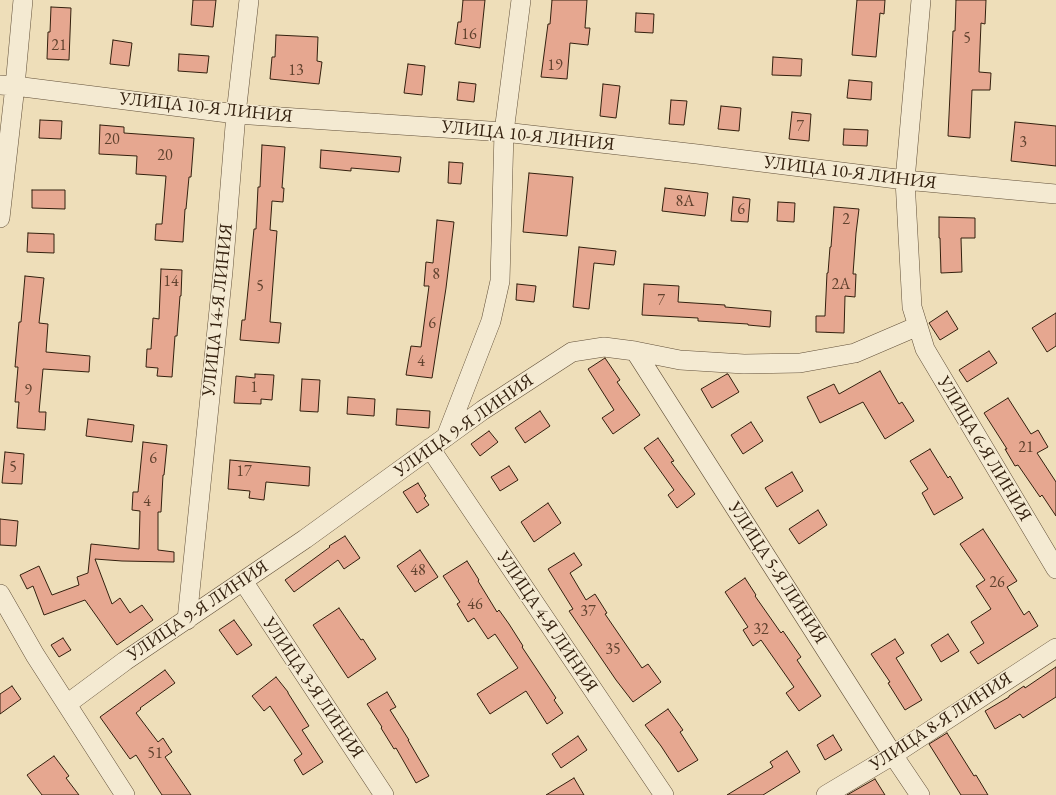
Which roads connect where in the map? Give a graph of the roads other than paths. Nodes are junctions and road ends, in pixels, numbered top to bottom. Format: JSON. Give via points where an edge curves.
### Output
{"nodes":[{"id":1,"x":23,"y":0,"type":"edge"},
{"id":2,"x":249,"y":0,"type":"edge"},
{"id":3,"x":521,"y":0,"type":"edge"},
{"id":4,"x":921,"y":0,"type":"edge"},
{"id":5,"x":7,"y":85,"type":"edge"},
{"id":6,"x":236,"y":114,"type":"junction"},
{"id":7,"x":504,"y":132,"type":"junction"},
{"id":8,"x":905,"y":180,"type":"junction"},
{"id":9,"x":1050,"y":194,"type":"edge"},
{"id":10,"x":1056,"y":211,"type":"edge"},
{"id":11,"x":0,"y":218,"type":"edge"},
{"id":12,"x":918,"y":326,"type":"junction"},
{"id":13,"x":635,"y":351,"type":"junction"},
{"id":14,"x":446,"y":437,"type":"junction"},
{"id":15,"x":430,"y":448,"type":"junction"},
{"id":16,"x":1056,"y":569,"type":"edge"},
{"id":17,"x":243,"y":581,"type":"junction"},
{"id":18,"x":0,"y":594,"type":"edge"},
{"id":19,"x":187,"y":620,"type":"junction"},
{"id":20,"x":1056,"y":648,"type":"edge"},
{"id":21,"x":66,"y":702,"type":"junction"},
{"id":22,"x":893,"y":755,"type":"junction"},
{"id":23,"x":125,"y":795,"type":"edge"},
{"id":24,"x":384,"y":795,"type":"edge"},
{"id":25,"x":664,"y":795,"type":"edge"},
{"id":26,"x":826,"y":795,"type":"edge"},
{"id":27,"x":920,"y":795,"type":"edge"}],
"edges":[{"from":1,"to":5,"type":"street"},
{"from":2,"to":6,"type":"street","name":"УЛИЦА 14-Я ЛИНИЯ"},
{"from":3,"to":7,"type":"street"},
{"from":4,"to":8,"type":"street","name":"УЛИЦА 6-Я ЛИНИЯ"},
{"from":5,"to":6,"type":"street","name":"УЛИЦА 10-Я ЛИНИЯ"},
{"from":5,"to":11,"type":"street"},
{"from":6,"to":7,"type":"street","name":"УЛИЦА 10-Я ЛИНИЯ"},
{"from":6,"to":19,"type":"street","name":"УЛИЦА 14-Я ЛИНИЯ","via":[[223,271]]},
{"from":7,"to":8,"type":"street","name":"УЛИЦА 10-Я ЛИНИЯ"},
{"from":7,"to":14,"type":"street","via":[[500,281],[491,321]]},
{"from":8,"to":9,"type":"street","name":"УЛИЦА 10-Я ЛИНИЯ"},
{"from":8,"to":12,"type":"street","name":"УЛИЦА 6-Я ЛИНИЯ","via":[[912,307]]},
{"from":9,"to":10,"type":"street"},
{"from":12,"to":13,"type":"street","name":"УЛИЦА 9-Я ЛИНИЯ","via":[[855,353],[800,363],[744,364],[680,360]]},
{"from":12,"to":16,"type":"street","name":"УЛИЦА 6-Я ЛИНИЯ","via":[[925,349]]},
{"from":13,"to":14,"type":"street","name":"УЛИЦА 9-Я ЛИНИЯ","via":[[604,347],[572,352]]},
{"from":13,"to":22,"type":"street","name":"УЛИЦА 5-Я ЛИНИЯ"},
{"from":14,"to":15,"type":"street","name":"УЛИЦА 9-Я ЛИНИЯ"},
{"from":15,"to":17,"type":"street","name":"УЛИЦА 9-Я ЛИНИЯ"},
{"from":15,"to":25,"type":"street","name":"УЛИЦА 4-Я ЛИНИЯ"},
{"from":17,"to":19,"type":"street","name":"УЛИЦА 9-Я ЛИНИЯ"},
{"from":17,"to":24,"type":"street","name":"УЛИЦА 3-Я ЛИНИЯ"},
{"from":18,"to":21,"type":"street"},
{"from":19,"to":21,"type":"street","name":"УЛИЦА 9-Я ЛИНИЯ"},
{"from":20,"to":22,"type":"street","name":"УЛИЦА 8-Я ЛИНИЯ"},
{"from":21,"to":23,"type":"street"},
{"from":22,"to":26,"type":"street","name":"УЛИЦА 8-Я ЛИНИЯ"},
{"from":22,"to":27,"type":"street","name":"УЛИЦА 5-Я ЛИНИЯ"}]}
